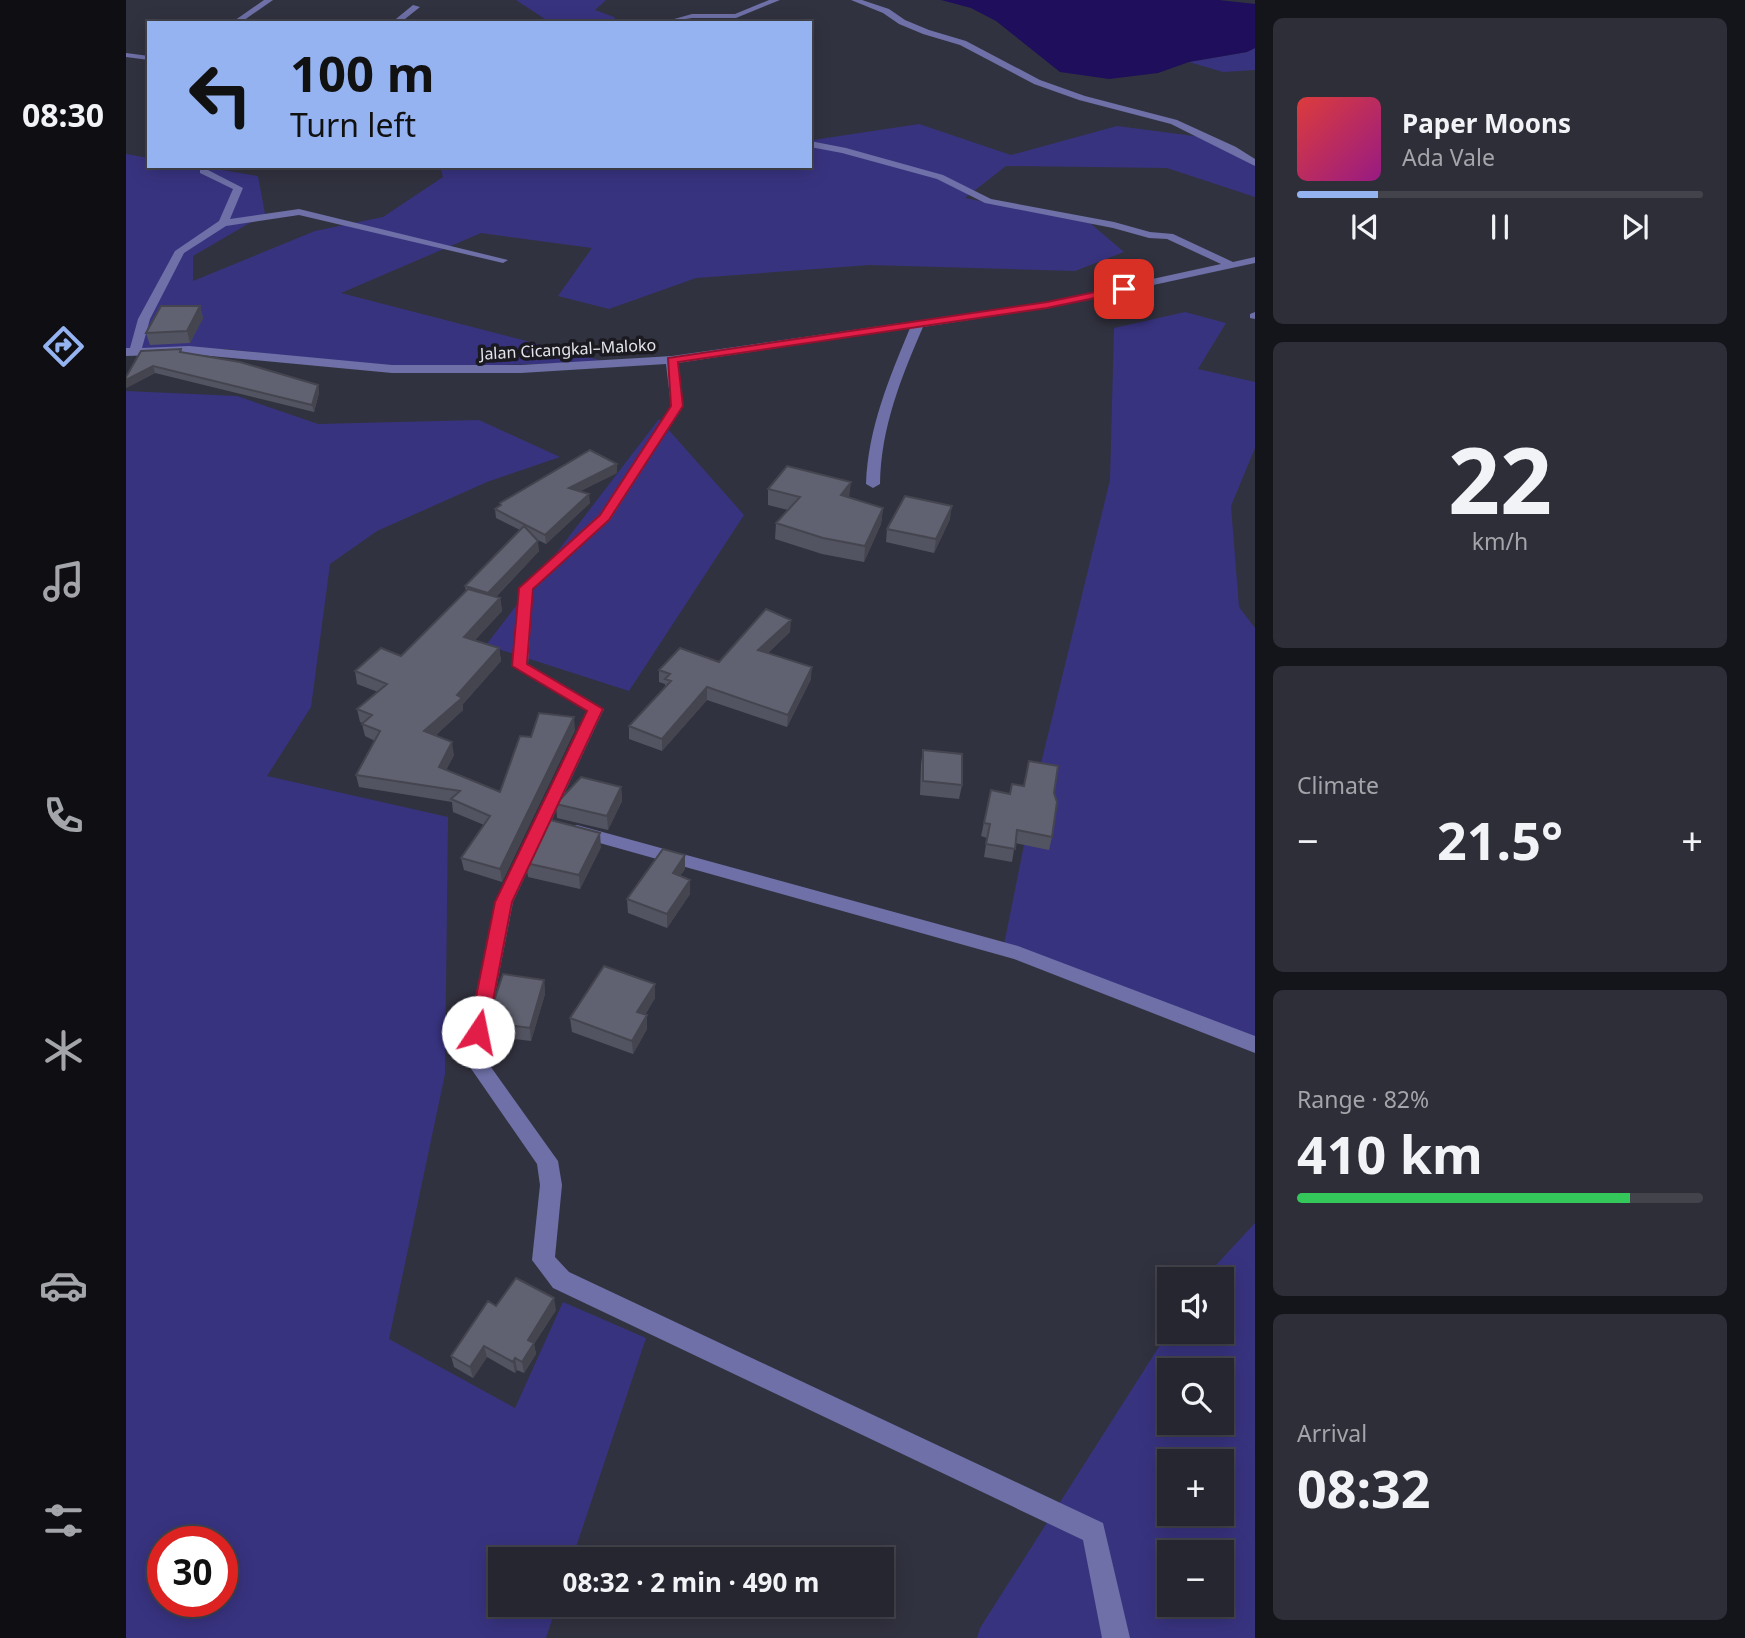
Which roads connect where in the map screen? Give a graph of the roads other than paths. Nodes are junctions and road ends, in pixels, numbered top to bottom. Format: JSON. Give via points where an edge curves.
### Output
{"nodes":[{"id":1,"x":269,"y":0,"type":"edge"},
{"id":2,"x":776,"y":0,"type":"edge"},
{"id":3,"x":855,"y":0,"type":"edge"},
{"id":4,"x":416,"y":6,"type":"dead end"},
{"id":5,"x":238,"y":21,"type":"edge"},
{"id":6,"x":397,"y":21,"type":"edge"},
{"id":7,"x":672,"y":21,"type":"edge"},
{"id":8,"x":126,"y":55,"type":"edge"},
{"id":9,"x":147,"y":58,"type":"edge"},
{"id":10,"x":812,"y":144,"type":"edge"},
{"id":11,"x":1255,"y":163,"type":"edge"},
{"id":12,"x":204,"y":168,"type":"edge"},
{"id":13,"x":223,"y":223,"type":"junction"},
{"id":14,"x":503,"y":260,"type":"dead end"},
{"id":15,"x":1255,"y":260,"type":"edge"},
{"id":16,"x":1229,"y":264,"type":"junction"},
{"id":17,"x":918,"y":324,"type":"junction"},
{"id":18,"x":131,"y":352,"type":"edge"},
{"id":19,"x":672,"y":360,"type":"junction"},
{"id":20,"x":873,"y":484,"type":"dead end"},
{"id":21,"x":543,"y":823,"type":"junction"},
{"id":22,"x":1255,"y":1045,"type":"edge"},
{"id":23,"x":1116,"y":1638,"type":"edge"}],
"edges":[{"from":1,"to":5,"type":"street"},
{"from":2,"to":7,"type":"street","via":[[736,16]]},
{"from":3,"to":11,"type":"street","via":[[963,43],[1037,82],[1174,122]]},
{"from":4,"to":6,"type":"street"},
{"from":8,"to":9,"type":"street"},
{"from":10,"to":16,"type":"street","via":[[940,177],[988,201],[1169,236]]},
{"from":12,"to":13,"type":"street","via":[[238,188]]},
{"from":13,"to":14,"type":"street","via":[[299,212]]},
{"from":13,"to":18,"type":"street","via":[[180,251]]},
{"from":15,"to":16,"type":"street","name":"Jalan Cicangkal–Maloko"},
{"from":16,"to":17,"type":"street","name":"Jalan Cicangkal–Maloko","via":[[1047,305]]},
{"from":17,"to":19,"type":"street","name":"Jalan Cicangkal–Maloko"},
{"from":17,"to":20,"type":"street","via":[[886,404],[872,455]]},
{"from":18,"to":19,"type":"street","name":"Jalan Cicangkal–Maloko","via":[[231,353],[392,369],[521,369]]},
{"from":19,"to":21,"type":"street","via":[[677,406],[605,517],[526,588],[520,666],[596,709]]},
{"from":21,"to":22,"type":"street","via":[[1018,953]]},
{"from":21,"to":23,"type":"street","via":[[504,902],[473,1057],[547,1161],[551,1185],[543,1260],[561,1280],[1094,1532]]}]}
